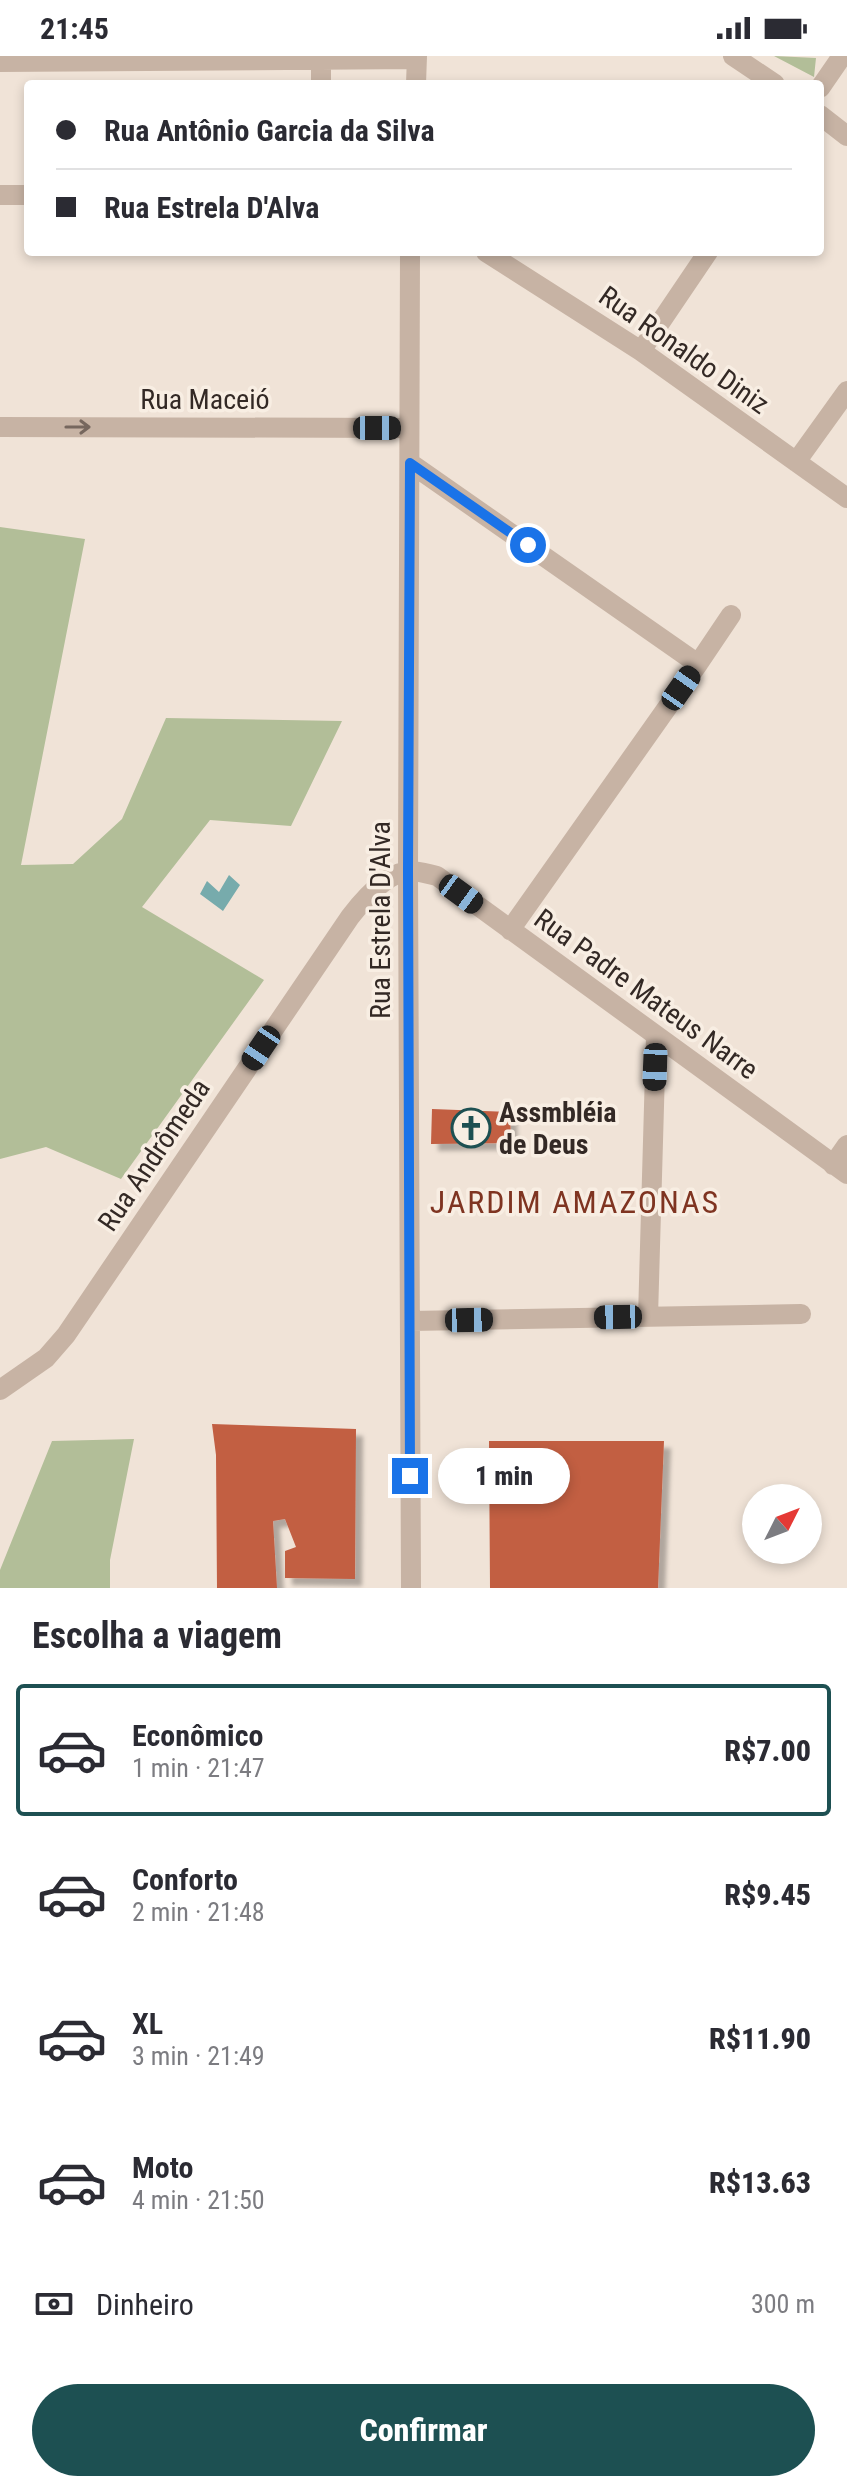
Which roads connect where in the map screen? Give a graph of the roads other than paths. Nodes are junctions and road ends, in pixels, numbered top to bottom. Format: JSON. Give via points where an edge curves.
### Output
{"nodes":[{"id":1,"x":733,"y":56,"type":"edge"},
{"id":2,"x":417,"y":57,"type":"edge"},
{"id":3,"x":844,"y":57,"type":"edge"},
{"id":4,"x":321,"y":60,"type":"junction"},
{"id":5,"x":0,"y":62,"type":"edge"},
{"id":6,"x":321,"y":80,"type":"edge"},
{"id":7,"x":416,"y":80,"type":"edge"},
{"id":8,"x":769,"y":80,"type":"edge"},
{"id":9,"x":824,"y":83,"type":"edge"},
{"id":10,"x":824,"y":118,"type":"edge"},
{"id":11,"x":847,"y":136,"type":"edge"},
{"id":12,"x":0,"y":195,"type":"edge"},
{"id":13,"x":24,"y":195,"type":"edge"},
{"id":14,"x":410,"y":256,"type":"edge"},
{"id":15,"x":492,"y":256,"type":"edge"},
{"id":16,"x":705,"y":256,"type":"edge"},
{"id":17,"x":641,"y":351,"type":"junction"},
{"id":18,"x":847,"y":391,"type":"edge"},
{"id":19,"x":0,"y":427,"type":"edge"},
{"id":20,"x":409,"y":428,"type":"junction"},
{"id":21,"x":796,"y":462,"type":"junction"},
{"id":22,"x":410,"y":463,"type":"junction"},
{"id":23,"x":847,"y":498,"type":"edge"},
{"id":24,"x":731,"y":615,"type":"dead end"},
{"id":25,"x":698,"y":664,"type":"junction"},
{"id":26,"x":408,"y":871,"type":"junction"},
{"id":27,"x":510,"y":930,"type":"junction"},
{"id":28,"x":656,"y":1036,"type":"junction"},
{"id":29,"x":847,"y":1145,"type":"edge"},
{"id":30,"x":840,"y":1170,"type":"edge"},
{"id":31,"x":801,"y":1314,"type":"dead end"},
{"id":32,"x":648,"y":1317,"type":"junction"},
{"id":33,"x":410,"y":1321,"type":"junction"},
{"id":34,"x":0,"y":1390,"type":"edge"},
{"id":35,"x":411,"y":1588,"type":"edge"}],
"edges":[{"from":1,"to":8,"type":"street"},
{"from":2,"to":4,"type":"street"},
{"from":2,"to":7,"type":"street"},
{"from":3,"to":9,"type":"street"},
{"from":4,"to":5,"type":"street"},
{"from":4,"to":6,"type":"street"},
{"from":10,"to":11,"type":"street"},
{"from":12,"to":13,"type":"street"},
{"from":14,"to":20,"type":"street","name":"Rua Estrela D'Alva"},
{"from":15,"to":17,"type":"street","name":"Rua Ronaldo Diniz"},
{"from":16,"to":17,"type":"street"},
{"from":17,"to":21,"type":"street","name":"Rua Ronaldo Diniz"},
{"from":18,"to":21,"type":"street"},
{"from":19,"to":20,"type":"street","name":"Rua Maceió","one_way":true},
{"from":20,"to":22,"type":"street","name":"Rua Estrela D'Alva"},
{"from":21,"to":23,"type":"street","name":"Rua Ronaldo Diniz"},
{"from":22,"to":25,"type":"street"},
{"from":22,"to":26,"type":"street","name":"Rua Estrela D'Alva"},
{"from":24,"to":25,"type":"street"},
{"from":25,"to":27,"type":"street"},
{"from":26,"to":27,"type":"street","name":"Rua Padre Mateus Narre","via":[[437,876]]},
{"from":26,"to":33,"type":"street","name":"Rua Estrela D'Alva"},
{"from":26,"to":34,"type":"street","name":"Rua Andrômeda","via":[[381,884],[350,917],[66,1335],[46,1358]]},
{"from":27,"to":28,"type":"street","name":"Rua Padre Mateus Narre"},
{"from":28,"to":30,"type":"street","name":"Rua Padre Mateus Narre"},
{"from":28,"to":32,"type":"street"},
{"from":29,"to":30,"type":"street"},
{"from":31,"to":32,"type":"street"},
{"from":32,"to":33,"type":"street"},
{"from":33,"to":35,"type":"street","name":"Rua Estrela D'Alva"}]}
